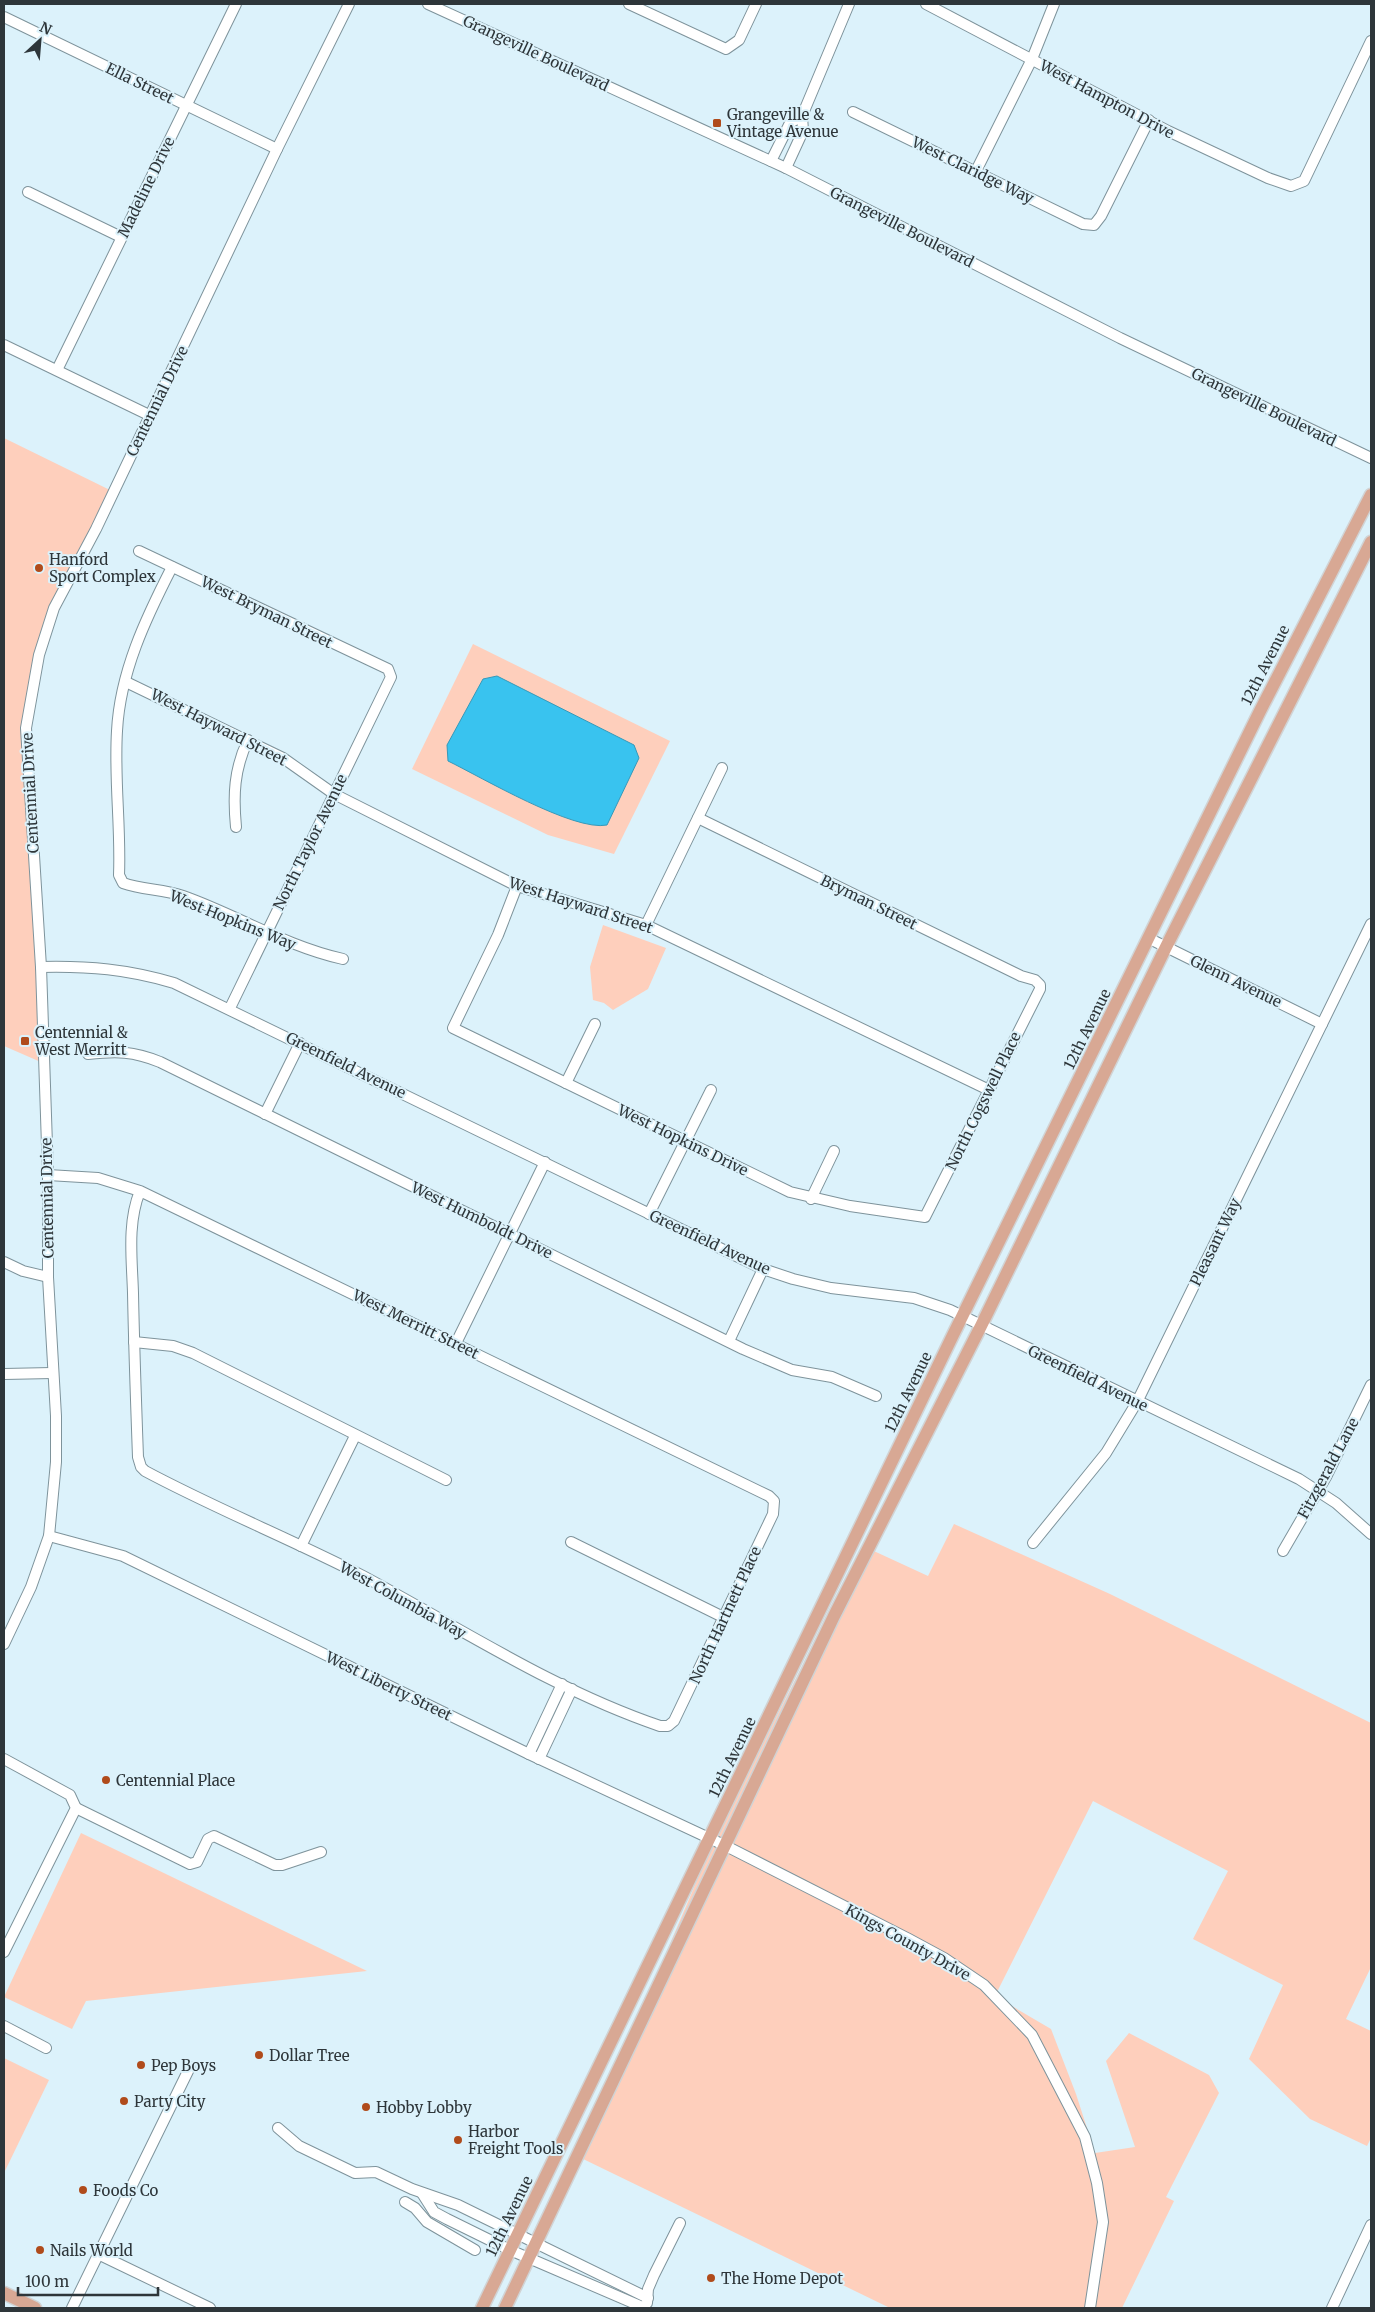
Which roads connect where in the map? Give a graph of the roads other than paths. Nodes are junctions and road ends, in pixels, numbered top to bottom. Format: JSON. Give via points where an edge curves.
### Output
{"nodes":[{"id":1,"x":236,"y":4,"type":"edge"},
{"id":2,"x":349,"y":4,"type":"edge"},
{"id":3,"x":428,"y":4,"type":"edge"},
{"id":4,"x":629,"y":4,"type":"edge"},
{"id":5,"x":756,"y":4,"type":"edge"},
{"id":6,"x":849,"y":4,"type":"edge"},
{"id":7,"x":926,"y":4,"type":"edge"},
{"id":8,"x":1054,"y":4,"type":"edge"},
{"id":9,"x":4,"y":18,"type":"edge"},
{"id":10,"x":1371,"y":41,"type":"edge"},
{"id":11,"x":1032,"y":59,"type":"junction"},
{"id":12,"x":186,"y":106,"type":"junction"},
{"id":13,"x":853,"y":112,"type":"dead end"},
{"id":14,"x":802,"y":116,"type":"junction"},
{"id":15,"x":1150,"y":120,"type":"junction"},
{"id":16,"x":277,"y":149,"type":"junction"},
{"id":17,"x":771,"y":161,"type":"junction"},
{"id":18,"x":786,"y":168,"type":"junction"},
{"id":19,"x":976,"y":171,"type":"junction"},
{"id":20,"x":28,"y":192,"type":"dead end"},
{"id":21,"x":121,"y":238,"type":"junction"},
{"id":22,"x":4,"y":344,"type":"edge"},
{"id":23,"x":57,"y":370,"type":"junction"},
{"id":24,"x":151,"y":416,"type":"junction"},
{"id":25,"x":1371,"y":458,"type":"edge"},
{"id":26,"x":1371,"y":495,"type":"edge"},
{"id":27,"x":1371,"y":542,"type":"edge"},
{"id":28,"x":139,"y":551,"type":"dead end"},
{"id":29,"x":172,"y":567,"type":"junction"},
{"id":30,"x":391,"y":677,"type":"joint"},
{"id":31,"x":126,"y":682,"type":"junction"},
{"id":32,"x":248,"y":740,"type":"junction"},
{"id":33,"x":722,"y":768,"type":"dead end"},
{"id":34,"x":334,"y":794,"type":"junction"},
{"id":35,"x":698,"y":818,"type":"junction"},
{"id":36,"x":236,"y":827,"type":"dead end"},
{"id":37,"x":517,"y":886,"type":"junction"},
{"id":38,"x":1371,"y":924,"type":"edge"},
{"id":39,"x":646,"y":925,"type":"junction"},
{"id":40,"x":266,"y":933,"type":"junction"},
{"id":41,"x":1150,"y":939,"type":"junction"},
{"id":42,"x":1166,"y":947,"type":"junction"},
{"id":43,"x":342,"y":959,"type":"dead end"},
{"id":44,"x":41,"y":968,"type":"junction"},
{"id":45,"x":1040,"y":985,"type":"joint"},
{"id":46,"x":230,"y":1008,"type":"junction"},
{"id":47,"x":595,"y":1024,"type":"dead end"},
{"id":48,"x":1322,"y":1024,"type":"junction"},
{"id":49,"x":300,"y":1043,"type":"junction"},
{"id":50,"x":88,"y":1054,"type":"dead end"},
{"id":51,"x":566,"y":1083,"type":"junction"},
{"id":52,"x":711,"y":1090,"type":"dead end"},
{"id":53,"x":989,"y":1090,"type":"junction"},
{"id":54,"x":265,"y":1114,"type":"junction"},
{"id":55,"x":685,"y":1141,"type":"junction"},
{"id":56,"x":834,"y":1151,"type":"dead end"},
{"id":57,"x":545,"y":1162,"type":"junction"},
{"id":58,"x":48,"y":1175,"type":"junction"},
{"id":59,"x":140,"y":1191,"type":"junction"},
{"id":60,"x":812,"y":1199,"type":"junction"},
{"id":61,"x":649,"y":1214,"type":"junction"},
{"id":62,"x":925,"y":1217,"type":"joint"},
{"id":63,"x":509,"y":1234,"type":"junction"},
{"id":64,"x":4,"y":1262,"type":"edge"},
{"id":65,"x":763,"y":1269,"type":"junction"},
{"id":66,"x":48,"y":1277,"type":"junction"},
{"id":67,"x":963,"y":1316,"type":"junction"},
{"id":68,"x":981,"y":1326,"type":"junction"},
{"id":69,"x":729,"y":1341,"type":"junction"},
{"id":70,"x":134,"y":1342,"type":"junction"},
{"id":71,"x":456,"y":1343,"type":"junction"},
{"id":72,"x":52,"y":1373,"type":"junction"},
{"id":73,"x":4,"y":1374,"type":"edge"},
{"id":74,"x":1371,"y":1385,"type":"edge"},
{"id":75,"x":876,"y":1396,"type":"dead end"},
{"id":76,"x":1137,"y":1402,"type":"junction"},
{"id":77,"x":355,"y":1436,"type":"junction"},
{"id":78,"x":446,"y":1480,"type":"dead end"},
{"id":79,"x":1317,"y":1490,"type":"junction"},
{"id":80,"x":774,"y":1501,"type":"joint"},
{"id":81,"x":1371,"y":1534,"type":"edge"},
{"id":82,"x":49,"y":1536,"type":"junction"},
{"id":83,"x":571,"y":1542,"type":"dead end"},
{"id":84,"x":1033,"y":1543,"type":"dead end"},
{"id":85,"x":301,"y":1546,"type":"junction"},
{"id":86,"x":1283,"y":1551,"type":"dead end"},
{"id":87,"x":724,"y":1616,"type":"junction"},
{"id":88,"x":4,"y":1644,"type":"edge"},
{"id":89,"x":562,"y":1684,"type":"junction"},
{"id":90,"x":572,"y":1689,"type":"junction"},
{"id":91,"x":668,"y":1726,"type":"joint"},
{"id":92,"x":529,"y":1754,"type":"junction"},
{"id":93,"x":4,"y":1759,"type":"edge"},
{"id":94,"x":539,"y":1759,"type":"junction"},
{"id":95,"x":76,"y":1808,"type":"junction"},
{"id":96,"x":710,"y":1839,"type":"junction"},
{"id":97,"x":726,"y":1846,"type":"junction"},
{"id":98,"x":321,"y":1852,"type":"dead end"},
{"id":99,"x":4,"y":1952,"type":"edge"},
{"id":100,"x":4,"y":2026,"type":"edge"},
{"id":101,"x":46,"y":2048,"type":"dead end"},
{"id":102,"x":190,"y":2067,"type":"dead end"},
{"id":103,"x":588,"y":2092,"type":"junction"},
{"id":104,"x":278,"y":2128,"type":"dead end"},
{"id":105,"x":571,"y":2165,"type":"junction"},
{"id":106,"x":422,"y":2193,"type":"junction"},
{"id":107,"x":405,"y":2202,"type":"dead end"},
{"id":108,"x":680,"y":2223,"type":"dead end"},
{"id":109,"x":1371,"y":2225,"type":"edge"},
{"id":110,"x":517,"y":2236,"type":"junction"},
{"id":111,"x":535,"y":2243,"type":"junction"},
{"id":112,"x":475,"y":2250,"type":"dead end"},
{"id":113,"x":510,"y":2250,"type":"junction"},
{"id":114,"x":98,"y":2254,"type":"junction"},
{"id":115,"x":529,"y":2258,"type":"junction"},
{"id":116,"x":4,"y":2293,"type":"edge"},
{"id":117,"x":192,"y":2304,"type":"edge"},
{"id":118,"x":646,"y":2305,"type":"edge"},
{"id":119,"x":35,"y":2308,"type":"edge"},
{"id":120,"x":72,"y":2308,"type":"edge"},
{"id":121,"x":210,"y":2308,"type":"edge"},
{"id":122,"x":482,"y":2308,"type":"edge"},
{"id":123,"x":504,"y":2308,"type":"edge"},
{"id":124,"x":1090,"y":2308,"type":"edge"},
{"id":125,"x":1332,"y":2308,"type":"edge"}],
"edges":[{"from":1,"to":12,"type":"street","name":"Madeline Drive"},
{"from":2,"to":16,"type":"street","name":"Centennial Drive"},
{"from":3,"to":17,"type":"street","name":"Grangeville Boulevard"},
{"from":4,"to":5,"type":"street","via":[[726,49],[739,40]]},
{"from":6,"to":14,"type":"street"},
{"from":7,"to":11,"type":"street","name":"West Hampton Drive"},
{"from":8,"to":11,"type":"street"},
{"from":9,"to":12,"type":"street","name":"Ella Street"},
{"from":10,"to":15,"type":"street","name":"West Hampton Drive","via":[[1304,181],[1292,186],[1268,178]]},
{"from":11,"to":15,"type":"street","name":"West Hampton Drive"},
{"from":11,"to":19,"type":"street"},
{"from":12,"to":16,"type":"street","name":"Ella Street"},
{"from":12,"to":21,"type":"street","name":"Madeline Drive"},
{"from":13,"to":19,"type":"street","name":"West Claridge Way"},
{"from":14,"to":17,"type":"street","via":[[790,123]]},
{"from":14,"to":18,"type":"street","via":[[803,131]]},
{"from":15,"to":19,"type":"street","name":"West Claridge Way","via":[[1094,225],[1083,224]]},
{"from":16,"to":24,"type":"street","name":"Centennial Drive"},
{"from":17,"to":18,"type":"street","name":"Grangeville Boulevard"},
{"from":18,"to":25,"type":"street","name":"Grangeville Boulevard","via":[[1120,338]]},
{"from":20,"to":21,"type":"street"},
{"from":21,"to":23,"type":"street","name":"Madeline Drive"},
{"from":22,"to":23,"type":"street"},
{"from":23,"to":24,"type":"street"},
{"from":24,"to":44,"type":"street","name":"Centennial Drive","via":[[54,608],[31,689],[26,728]]},
{"from":26,"to":41,"type":"main road","name":"12th Avenue","via":[[1260,711]]},
{"from":27,"to":42,"type":"main road","name":"12th Avenue"},
{"from":28,"to":29,"type":"street","name":"West Bryman Street"},
{"from":29,"to":30,"type":"street","name":"West Bryman Street","via":[[388,669]]},
{"from":29,"to":31,"type":"street","via":[[137,640]]},
{"from":30,"to":34,"type":"street","name":"North Taylor Avenue"},
{"from":31,"to":32,"type":"street","name":"West Hayward Street"},
{"from":31,"to":40,"type":"street","name":"West Hopkins Way","via":[[117,729],[116,774],[119,875],[123,883],[181,895]]},
{"from":32,"to":34,"type":"street","name":"West Hayward Street","via":[[283,758]]},
{"from":32,"to":36,"type":"street","via":[[233,796]]},
{"from":33,"to":35,"type":"street"},
{"from":34,"to":37,"type":"street","name":"West Hayward Street"},
{"from":34,"to":40,"type":"street","name":"North Taylor Avenue"},
{"from":35,"to":39,"type":"street"},
{"from":35,"to":45,"type":"street","name":"Bryman Street"},
{"from":37,"to":39,"type":"street","name":"West Hayward Street"},
{"from":37,"to":51,"type":"street","name":"West Hopkins Drive","via":[[498,935],[453,1028]]},
{"from":38,"to":48,"type":"street","name":"Pleasant Way"},
{"from":39,"to":53,"type":"street","name":"West Hayward Street"},
{"from":40,"to":43,"type":"street","name":"West Hopkins Way","via":[[302,948]]},
{"from":40,"to":46,"type":"street","name":"North Taylor Avenue"},
{"from":41,"to":42,"type":"street","name":"Glenn Avenue"},
{"from":41,"to":67,"type":"main road","name":"12th Avenue"},
{"from":42,"to":48,"type":"street","name":"Glenn Avenue"},
{"from":42,"to":68,"type":"main road","name":"12th Avenue"},
{"from":44,"to":46,"type":"street","name":"Greenfield Avenue","via":[[88,966],[140,973],[174,983]]},
{"from":44,"to":58,"type":"street","name":"Centennial Drive"},
{"from":45,"to":53,"type":"street","name":"North Cogswell Place"},
{"from":46,"to":49,"type":"street","name":"Greenfield Avenue"},
{"from":47,"to":51,"type":"street"},
{"from":48,"to":76,"type":"street","name":"Pleasant Way"},
{"from":49,"to":54,"type":"street"},
{"from":49,"to":57,"type":"street","name":"Greenfield Avenue"},
{"from":50,"to":54,"type":"street","name":"West Humboldt Drive","via":[[122,1051],[140,1054]]},
{"from":51,"to":55,"type":"street","name":"West Hopkins Drive"},
{"from":52,"to":55,"type":"street"},
{"from":53,"to":62,"type":"street","name":"North Cogswell Place"},
{"from":54,"to":63,"type":"street","name":"West Humboldt Drive"},
{"from":55,"to":60,"type":"street","name":"West Hopkins Drive","via":[[790,1192]]},
{"from":55,"to":61,"type":"street"},
{"from":56,"to":60,"type":"street"},
{"from":57,"to":61,"type":"street","name":"Greenfield Avenue"},
{"from":57,"to":63,"type":"street"},
{"from":58,"to":59,"type":"street","name":"West Merritt Street","via":[[98,1178]]},
{"from":58,"to":66,"type":"street","name":"Centennial Drive"},
{"from":59,"to":70,"type":"street","via":[[132,1228]]},
{"from":59,"to":71,"type":"street","name":"West Merritt Street"},
{"from":60,"to":62,"type":"street","name":"West Hopkins Drive"},
{"from":61,"to":65,"type":"street","name":"Greenfield Avenue"},
{"from":63,"to":69,"type":"street","name":"West Humboldt Drive"},
{"from":63,"to":71,"type":"street"},
{"from":64,"to":66,"type":"street"},
{"from":65,"to":67,"type":"street","name":"Greenfield Avenue","via":[[830,1288],[914,1298]]},
{"from":65,"to":69,"type":"street"},
{"from":66,"to":72,"type":"street","name":"Centennial Drive"},
{"from":67,"to":68,"type":"street","name":"Greenfield Avenue"},
{"from":67,"to":96,"type":"main road","name":"12th Avenue"},
{"from":68,"to":76,"type":"street","name":"Greenfield Avenue"},
{"from":68,"to":97,"type":"main road","name":"12th Avenue","via":[[834,1616]]},
{"from":69,"to":75,"type":"street","name":"West Humboldt Drive","via":[[792,1370],[832,1377]]},
{"from":70,"to":77,"type":"street","via":[[173,1346],[193,1353]]},
{"from":70,"to":85,"type":"street","name":"West Columbia Way","via":[[141,1466],[153,1475]]},
{"from":71,"to":80,"type":"street","name":"West Merritt Street","via":[[764,1491]]},
{"from":72,"to":73,"type":"street"},
{"from":72,"to":82,"type":"street","name":"Centennial Drive","via":[[56,1462]]},
{"from":74,"to":79,"type":"street","name":"Fitzgerald Lane"},
{"from":76,"to":79,"type":"street","name":"Greenfield Avenue"},
{"from":76,"to":84,"type":"street","name":"Pleasant Way","via":[[1106,1453]]},
{"from":77,"to":78,"type":"street"},
{"from":77,"to":85,"type":"street"},
{"from":79,"to":81,"type":"street","name":"Greenfield Avenue","via":[[1336,1502]]},
{"from":79,"to":86,"type":"street","name":"Fitzgerald Lane"},
{"from":80,"to":87,"type":"street","name":"North Hartnett Place","via":[[773,1514]]},
{"from":82,"to":88,"type":"street","name":"Centennial Drive","via":[[31,1587]]},
{"from":82,"to":92,"type":"street","name":"West Liberty Street","via":[[122,1556]]},
{"from":83,"to":87,"type":"street"},
{"from":85,"to":89,"type":"street","name":"West Columbia Way"},
{"from":87,"to":91,"type":"street","name":"North Hartnett Place","via":[[677,1715]]},
{"from":89,"to":90,"type":"street","name":"West Columbia Way"},
{"from":89,"to":92,"type":"street"},
{"from":90,"to":91,"type":"street","name":"West Columbia Way","via":[[650,1722]]},
{"from":90,"to":94,"type":"street"},
{"from":92,"to":94,"type":"street","name":"West Liberty Street"},
{"from":93,"to":95,"type":"street","via":[[70,1795]]},
{"from":94,"to":96,"type":"street","name":"West Liberty Street"},
{"from":95,"to":98,"type":"street","via":[[190,1864],[197,1862],[208,1839],[214,1836],[275,1865],[282,1866]]},
{"from":95,"to":99,"type":"street"},
{"from":96,"to":97,"type":"street","name":"West Liberty Street"},
{"from":96,"to":103,"type":"main road","name":"12th Avenue"},
{"from":97,"to":105,"type":"main road","name":"12th Avenue"},
{"from":97,"to":124,"type":"street","name":"Kings County Drive","via":[[944,1958],[984,1985],[1032,2035],[1085,2137],[1097,2183],[1103,2222]]},
{"from":100,"to":101,"type":"street"},
{"from":102,"to":114,"type":"street"},
{"from":103,"to":105,"type":"main road","via":[[587,2113],[568,2155]]},
{"from":103,"to":110,"type":"main road","name":"12th Avenue"},
{"from":104,"to":106,"type":"street","via":[[299,2146],[355,2173],[376,2172]]},
{"from":105,"to":111,"type":"main road","name":"12th Avenue"},
{"from":106,"to":110,"type":"street","via":[[458,2205]]},
{"from":106,"to":113,"type":"street","via":[[434,2212]]},
{"from":107,"to":112,"type":"street","via":[[428,2222]]},
{"from":108,"to":118,"type":"street","via":[[648,2289]]},
{"from":109,"to":125,"type":"street"},
{"from":110,"to":111,"type":"street"},
{"from":110,"to":113,"type":"main road","name":"12th Avenue"},
{"from":111,"to":115,"type":"main road","name":"12th Avenue"},
{"from":111,"to":118,"type":"street"},
{"from":113,"to":115,"type":"street"},
{"from":113,"to":122,"type":"main road","name":"12th Avenue"},
{"from":114,"to":117,"type":"street"},
{"from":114,"to":120,"type":"street"},
{"from":115,"to":118,"type":"street"},
{"from":115,"to":123,"type":"main road","name":"12th Avenue"},
{"from":116,"to":119,"type":"main road"},
{"from":117,"to":121,"type":"street"}]}
